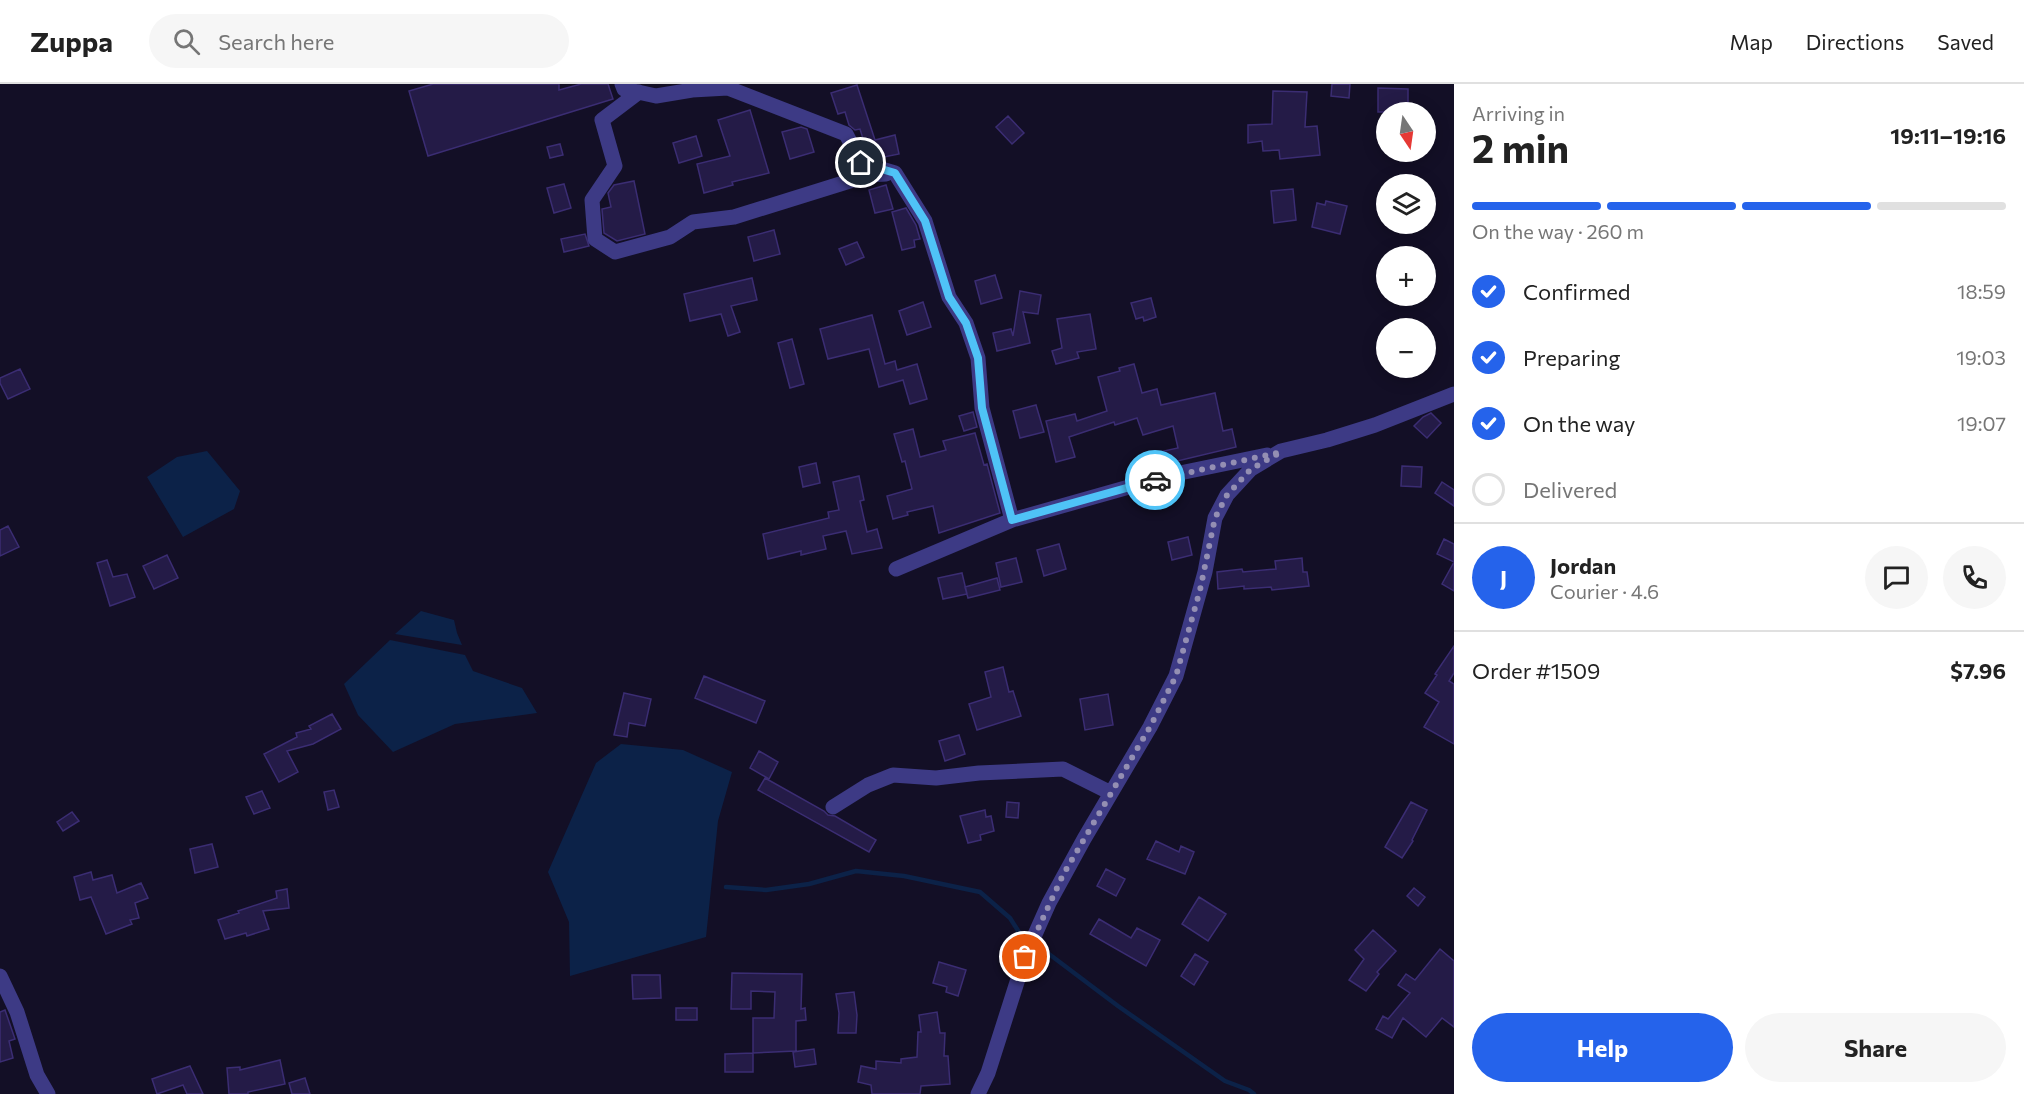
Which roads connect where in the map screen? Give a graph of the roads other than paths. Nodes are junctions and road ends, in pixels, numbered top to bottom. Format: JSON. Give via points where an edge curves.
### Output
{"nodes":[{"id":1,"x":622,"y":84,"type":"edge"},
{"id":2,"x":639,"y":92,"type":"junction"},
{"id":3,"x":895,"y":173,"type":"junction"},
{"id":4,"x":1454,"y":394,"type":"edge"},
{"id":5,"x":1281,"y":452,"type":"junction"},
{"id":6,"x":1012,"y":520,"type":"junction"},
{"id":7,"x":896,"y":569,"type":"dead end"},
{"id":8,"x":1112,"y":794,"type":"junction"},
{"id":9,"x":833,"y":807,"type":"dead end"},
{"id":10,"x":0,"y":976,"type":"edge"},
{"id":11,"x":48,"y":1094,"type":"edge"},
{"id":12,"x":978,"y":1094,"type":"edge"}],
"edges":[{"from":1,"to":2,"type":"street","via":[[624,89]]},
{"from":2,"to":3,"type":"street","via":[[656,96],[728,88],[846,134],[861,163]]},
{"from":2,"to":3,"type":"street","via":[[602,120],[615,166],[592,200],[595,239],[615,252],[670,237],[693,222],[735,217],[869,175]]},
{"from":3,"to":6,"type":"street","via":[[925,221],[949,297],[966,323],[978,358],[982,408]]},
{"from":4,"to":5,"type":"street","via":[[1375,425]]},
{"from":5,"to":6,"type":"street","via":[[1175,474]]},
{"from":5,"to":8,"type":"street","via":[[1251,469],[1227,495],[1215,518],[1176,676]]},
{"from":6,"to":7,"type":"street"},
{"from":8,"to":9,"type":"street","via":[[1063,769],[936,778],[892,774]]},
{"from":8,"to":12,"type":"street","via":[[1063,875],[1033,937]]},
{"from":10,"to":11,"type":"street","via":[[17,1012],[37,1075]]}]}
